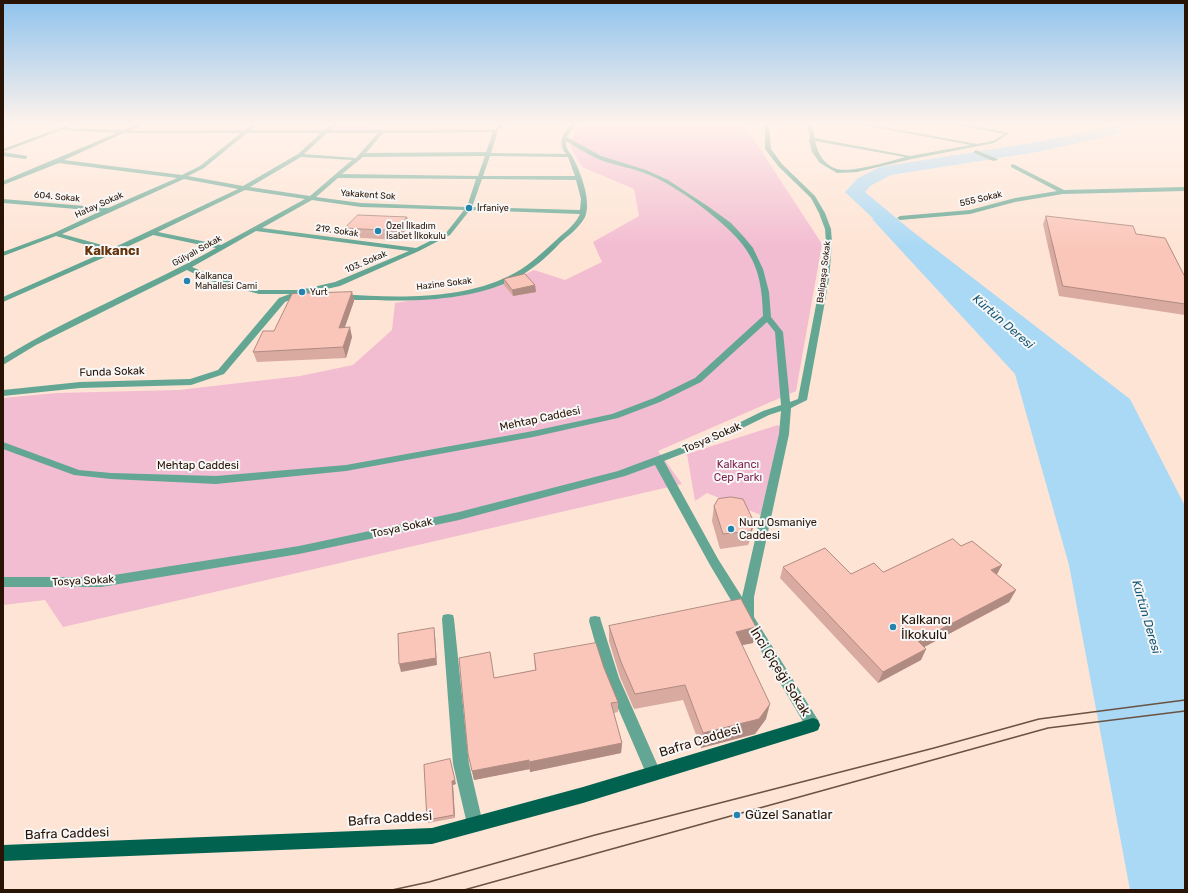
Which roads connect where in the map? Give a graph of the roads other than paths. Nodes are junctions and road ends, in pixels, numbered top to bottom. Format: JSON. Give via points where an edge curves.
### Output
{"nodes":[{"id":1,"x":49,"y":165,"type":"edge"},
{"id":2,"x":87,"y":165,"type":"edge"},
{"id":3,"x":205,"y":165,"type":"edge"},
{"id":4,"x":285,"y":165,"type":"edge"},
{"id":5,"x":349,"y":165,"type":"edge"},
{"id":6,"x":485,"y":165,"type":"edge"},
{"id":7,"x":574,"y":165,"type":"edge"},
{"id":8,"x":623,"y":165,"type":"edge"},
{"id":9,"x":780,"y":165,"type":"edge"},
{"id":10,"x":826,"y":165,"type":"edge"},
{"id":11,"x":880,"y":165,"type":"edge"},
{"id":12,"x":1013,"y":166,"type":"dead end"},
{"id":13,"x":336,"y":176,"type":"junction"},
{"id":14,"x":481,"y":176,"type":"junction"},
{"id":15,"x":183,"y":177,"type":"junction"},
{"id":16,"x":579,"y":178,"type":"junction"},
{"id":17,"x":3,"y":183,"type":"edge"},
{"id":18,"x":244,"y":188,"type":"junction"},
{"id":19,"x":1185,"y":190,"type":"edge"},
{"id":20,"x":1063,"y":192,"type":"junction"},
{"id":21,"x":311,"y":198,"type":"junction"},
{"id":22,"x":3,"y":201,"type":"edge"},
{"id":23,"x":469,"y":208,"type":"junction"},
{"id":24,"x":109,"y":211,"type":"junction"},
{"id":25,"x":583,"y":212,"type":"junction"},
{"id":26,"x":900,"y":218,"type":"dead end"},
{"id":27,"x":256,"y":229,"type":"junction"},
{"id":28,"x":56,"y":234,"type":"junction"},
{"id":29,"x":152,"y":234,"type":"junction"},
{"id":30,"x":221,"y":247,"type":"junction"},
{"id":31,"x":416,"y":250,"type":"junction"},
{"id":32,"x":115,"y":251,"type":"junction"},
{"id":33,"x":3,"y":254,"type":"edge"},
{"id":34,"x":187,"y":267,"type":"junction"},
{"id":35,"x":302,"y":292,"type":"junction"},
{"id":36,"x":3,"y":300,"type":"edge"},
{"id":37,"x":767,"y":317,"type":"junction"},
{"id":38,"x":3,"y":362,"type":"edge"},
{"id":39,"x":221,"y":372,"type":"joint"},
{"id":40,"x":3,"y":393,"type":"edge"},
{"id":41,"x":786,"y":406,"type":"junction"},
{"id":42,"x":3,"y":445,"type":"edge"},
{"id":43,"x":658,"y":460,"type":"junction"},
{"id":44,"x":3,"y":582,"type":"edge"},
{"id":45,"x":448,"y":619,"type":"dead end"},
{"id":46,"x":748,"y":619,"type":"junction"},
{"id":47,"x":595,"y":621,"type":"dead end"},
{"id":48,"x":813,"y":725,"type":"joint"},
{"id":49,"x":653,"y":773,"type":"junction"},
{"id":50,"x":475,"y":824,"type":"junction"},
{"id":51,"x":3,"y":853,"type":"edge"}],
"edges":[{"from":1,"to":17,"type":"street"},
{"from":2,"to":15,"type":"street","name":"Yakakent Sok"},
{"from":3,"to":15,"type":"street","name":"Hatay Sokak"},
{"from":4,"to":18,"type":"street"},
{"from":5,"to":13,"type":"street","name":"Gülyalı Sokak"},
{"from":6,"to":14,"type":"street","name":"103. Sokak"},
{"from":7,"to":16,"type":"street"},
{"from":8,"to":37,"type":"street","via":[[666,181],[733,228],[750,248],[763,277],[767,296]]},
{"from":9,"to":41,"type":"street","name":"Balipaşa Sokak","via":[[813,197],[828,229],[829,243],[825,279],[802,400]]},
{"from":10,"to":11,"type":"street","via":[[837,171]]},
{"from":12,"to":20,"type":"street"},
{"from":13,"to":14,"type":"street"},
{"from":13,"to":21,"type":"street","name":"Gülyalı Sokak"},
{"from":14,"to":16,"type":"street"},
{"from":14,"to":23,"type":"street","name":"103. Sokak"},
{"from":15,"to":18,"type":"street","name":"Yakakent Sok"},
{"from":15,"to":24,"type":"street","name":"Hatay Sokak"},
{"from":16,"to":25,"type":"street"},
{"from":18,"to":21,"type":"street","name":"Yakakent Sok"},
{"from":18,"to":29,"type":"street"},
{"from":19,"to":20,"type":"street","name":"555 Sokak"},
{"from":20,"to":26,"type":"street","name":"555 Sokak","via":[[1015,200],[970,212]]},
{"from":21,"to":23,"type":"street","name":"Yakakent Sok","via":[[361,205]]},
{"from":21,"to":27,"type":"street","name":"Gülyalı Sokak"},
{"from":22,"to":24,"type":"street","name":"604. Sokak"},
{"from":23,"to":25,"type":"street","name":"Yakakent Sok"},
{"from":23,"to":31,"type":"street","name":"103. Sokak","via":[[448,234]]},
{"from":24,"to":28,"type":"street","name":"Hatay Sokak"},
{"from":25,"to":35,"type":"street","name":"Hazine Sokak","via":[[577,223],[547,254],[508,280],[487,287],[422,296],[362,298]]},
{"from":27,"to":30,"type":"street","name":"Gülyalı Sokak"},
{"from":27,"to":31,"type":"street","name":"219. Sokak"},
{"from":28,"to":32,"type":"street"},
{"from":28,"to":33,"type":"street","name":"Hatay Sokak"},
{"from":29,"to":30,"type":"street"},
{"from":29,"to":32,"type":"street"},
{"from":30,"to":34,"type":"street","name":"Gülyalı Sokak"},
{"from":31,"to":35,"type":"street","name":"103. Sokak","via":[[337,284]]},
{"from":32,"to":36,"type":"street"},
{"from":34,"to":35,"type":"street","name":"Hazine Sokak","via":[[210,278],[259,292]]},
{"from":34,"to":38,"type":"street","name":"Gülyalı Sokak","via":[[33,344]]},
{"from":35,"to":39,"type":"street","name":"103. Sokak","via":[[282,300]]},
{"from":37,"to":41,"type":"street","via":[[779,332]]},
{"from":37,"to":42,"type":"street","name":"Mehtap Caddesi","via":[[698,380],[657,400],[614,416],[533,434],[346,468],[216,480],[111,476],[78,473]]},
{"from":39,"to":40,"type":"street","name":"Funda Sokak","via":[[191,382],[80,384]]},
{"from":41,"to":43,"type":"street","name":"Tosya Sokak"},
{"from":41,"to":46,"type":"street","via":[[784,434],[748,597]]},
{"from":43,"to":44,"type":"street","name":"Tosya Sokak","via":[[621,474],[459,516],[299,550],[101,582]]},
{"from":43,"to":46,"type":"street","name":"İnci Çiçeği Sokak"},
{"from":45,"to":50,"type":"street","via":[[461,764]]},
{"from":46,"to":48,"type":"street","name":"İnci Çiçeği Sokak"},
{"from":47,"to":49,"type":"street","via":[[612,678]]},
{"from":48,"to":49,"type":"main road","name":"Bafra Caddesi"},
{"from":49,"to":50,"type":"main road","name":"Bafra Caddesi"},
{"from":50,"to":51,"type":"main road","name":"Bafra Caddesi","via":[[432,836]]}]}
